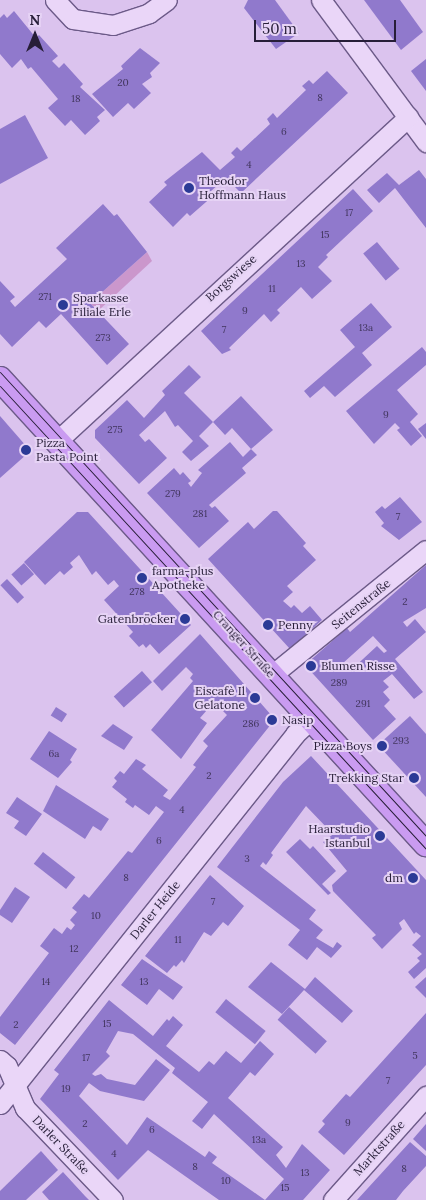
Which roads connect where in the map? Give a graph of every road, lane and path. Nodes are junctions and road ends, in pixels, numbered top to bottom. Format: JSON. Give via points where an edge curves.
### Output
{"nodes":[{"id":1,"x":56,"y":0,"type":"edge"},
{"id":2,"x":167,"y":0,"type":"edge"},
{"id":3,"x":321,"y":0,"type":"edge"},
{"id":4,"x":408,"y":117,"type":"junction"},
{"id":5,"x":426,"y":142,"type":"edge"},
{"id":6,"x":0,"y":379,"type":"edge"},
{"id":7,"x":57,"y":441,"type":"junction"},
{"id":8,"x":426,"y":550,"type":"edge"},
{"id":9,"x":272,"y":675,"type":"junction"},
{"id":10,"x":311,"y":719,"type":"junction"},
{"id":11,"x":426,"y":844,"type":"edge"},
{"id":12,"x":0,"y":1060,"type":"edge"},
{"id":13,"x":14,"y":1087,"type":"junction"},
{"id":14,"x":426,"y":1096,"type":"edge"},
{"id":15,"x":0,"y":1104,"type":"edge"},
{"id":16,"x":114,"y":1200,"type":"edge"},
{"id":17,"x":333,"y":1200,"type":"edge"}],
"edges":[{"from":1,"to":2,"type":"street","via":[[73,19],[113,25],[149,14]]},
{"from":3,"to":4,"type":"street"},
{"from":4,"to":5,"type":"street"},
{"from":4,"to":7,"type":"street","name":"Borgswiese"},
{"from":6,"to":7,"type":"main road","name":"Cranger Straße"},
{"from":7,"to":9,"type":"main road","name":"Cranger Straße"},
{"from":8,"to":9,"type":"street","name":"Seitenstraße"},
{"from":9,"to":10,"type":"main road","name":"Cranger Straße"},
{"from":10,"to":11,"type":"main road","name":"Cranger Straße"},
{"from":10,"to":13,"type":"street","name":"Darler Heide","via":[[290,740]]},
{"from":12,"to":13,"type":"street","name":"Darler Straße","via":[[7,1066]]},
{"from":13,"to":15,"type":"street","name":"Darler Heide"},
{"from":13,"to":16,"type":"street","name":"Darler Straße","via":[[25,1108]]},
{"from":14,"to":17,"type":"street","name":"Marktstraße"}]}
